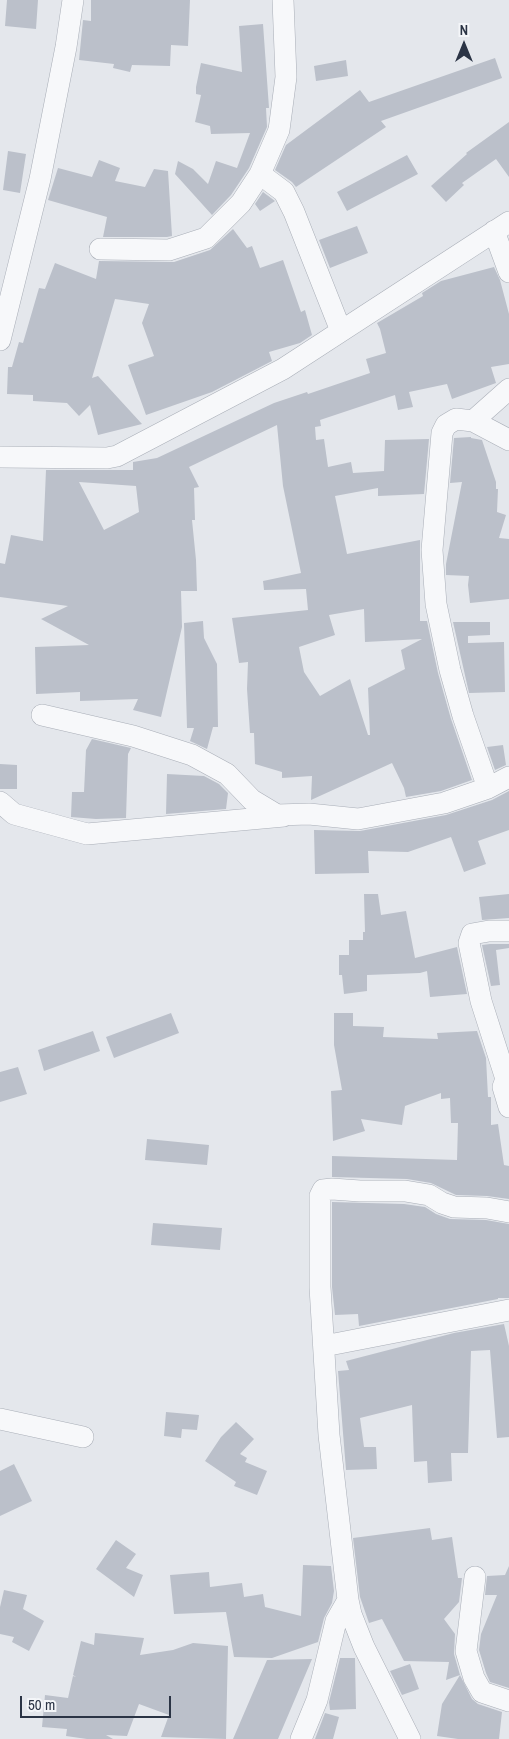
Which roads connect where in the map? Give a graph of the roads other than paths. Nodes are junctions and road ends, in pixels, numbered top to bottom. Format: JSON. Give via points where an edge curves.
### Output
{"nodes":[{"id":1,"x":73,"y":0,"type":"edge"},
{"id":2,"x":283,"y":0,"type":"edge"},
{"id":3,"x":260,"y":174,"type":"junction"},
{"id":4,"x":502,"y":227,"type":"edge"},
{"id":5,"x":100,"y":248,"type":"dead end"},
{"id":6,"x":509,"y":272,"type":"edge"},
{"id":7,"x":342,"y":331,"type":"junction"},
{"id":8,"x":0,"y":340,"type":"edge"},
{"id":9,"x":509,"y":389,"type":"edge"},
{"id":10,"x":473,"y":421,"type":"junction"},
{"id":11,"x":509,"y":440,"type":"edge"},
{"id":12,"x":0,"y":457,"type":"edge"},
{"id":13,"x":42,"y":716,"type":"dead end"},
{"id":14,"x":509,"y":777,"type":"edge"},
{"id":15,"x":488,"y":788,"type":"junction"},
{"id":16,"x":0,"y":802,"type":"edge"},
{"id":17,"x":309,"y":814,"type":"junction"},
{"id":18,"x":509,"y":931,"type":"edge"},
{"id":19,"x":507,"y":1078,"type":"edge"},
{"id":20,"x":509,"y":1107,"type":"edge"},
{"id":21,"x":509,"y":1212,"type":"edge"},
{"id":22,"x":509,"y":1310,"type":"edge"},
{"id":23,"x":324,"y":1346,"type":"junction"},
{"id":24,"x":0,"y":1419,"type":"edge"},
{"id":25,"x":83,"y":1437,"type":"dead end"},
{"id":26,"x":475,"y":1577,"type":"dead end"},
{"id":27,"x":348,"y":1600,"type":"junction"},
{"id":28,"x":509,"y":1702,"type":"edge"},
{"id":29,"x":301,"y":1739,"type":"edge"},
{"id":30,"x":410,"y":1739,"type":"edge"}],
"edges":[{"from":1,"to":8,"type":"street","via":[[40,179]]},
{"from":2,"to":3,"type":"street","via":[[286,77],[279,130]]},
{"from":3,"to":5,"type":"street","via":[[241,203],[206,238],[169,250]]},
{"from":3,"to":7,"type":"street","via":[[284,192]]},
{"from":4,"to":6,"type":"street"},
{"from":4,"to":7,"type":"street"},
{"from":7,"to":12,"type":"street","via":[[283,369],[117,456]]},
{"from":9,"to":10,"type":"street"},
{"from":10,"to":11,"type":"street"},
{"from":10,"to":15,"type":"street","via":[[456,419],[446,425],[442,433],[432,550],[436,604],[450,670]]},
{"from":13,"to":17,"type":"street","via":[[133,736],[192,755],[227,774],[252,800],[277,815]]},
{"from":14,"to":15,"type":"street"},
{"from":15,"to":17,"type":"street","via":[[444,804],[358,819]]},
{"from":16,"to":17,"type":"street","via":[[14,814],[87,834]]},
{"from":18,"to":19,"type":"street","via":[[472,934],[469,943],[481,1001]]},
{"from":19,"to":20,"type":"street","via":[[503,1087]]},
{"from":21,"to":23,"type":"street","via":[[454,1207],[429,1195],[405,1191],[323,1190],[319,1209]]},
{"from":22,"to":23,"type":"street"},
{"from":23,"to":27,"type":"street","via":[[328,1435]]},
{"from":24,"to":25,"type":"street"},
{"from":26,"to":28,"type":"street","via":[[466,1651],[482,1692]]},
{"from":27,"to":29,"type":"street","via":[[336,1621],[317,1700]]},
{"from":27,"to":30,"type":"street","via":[[364,1647]]}]}
